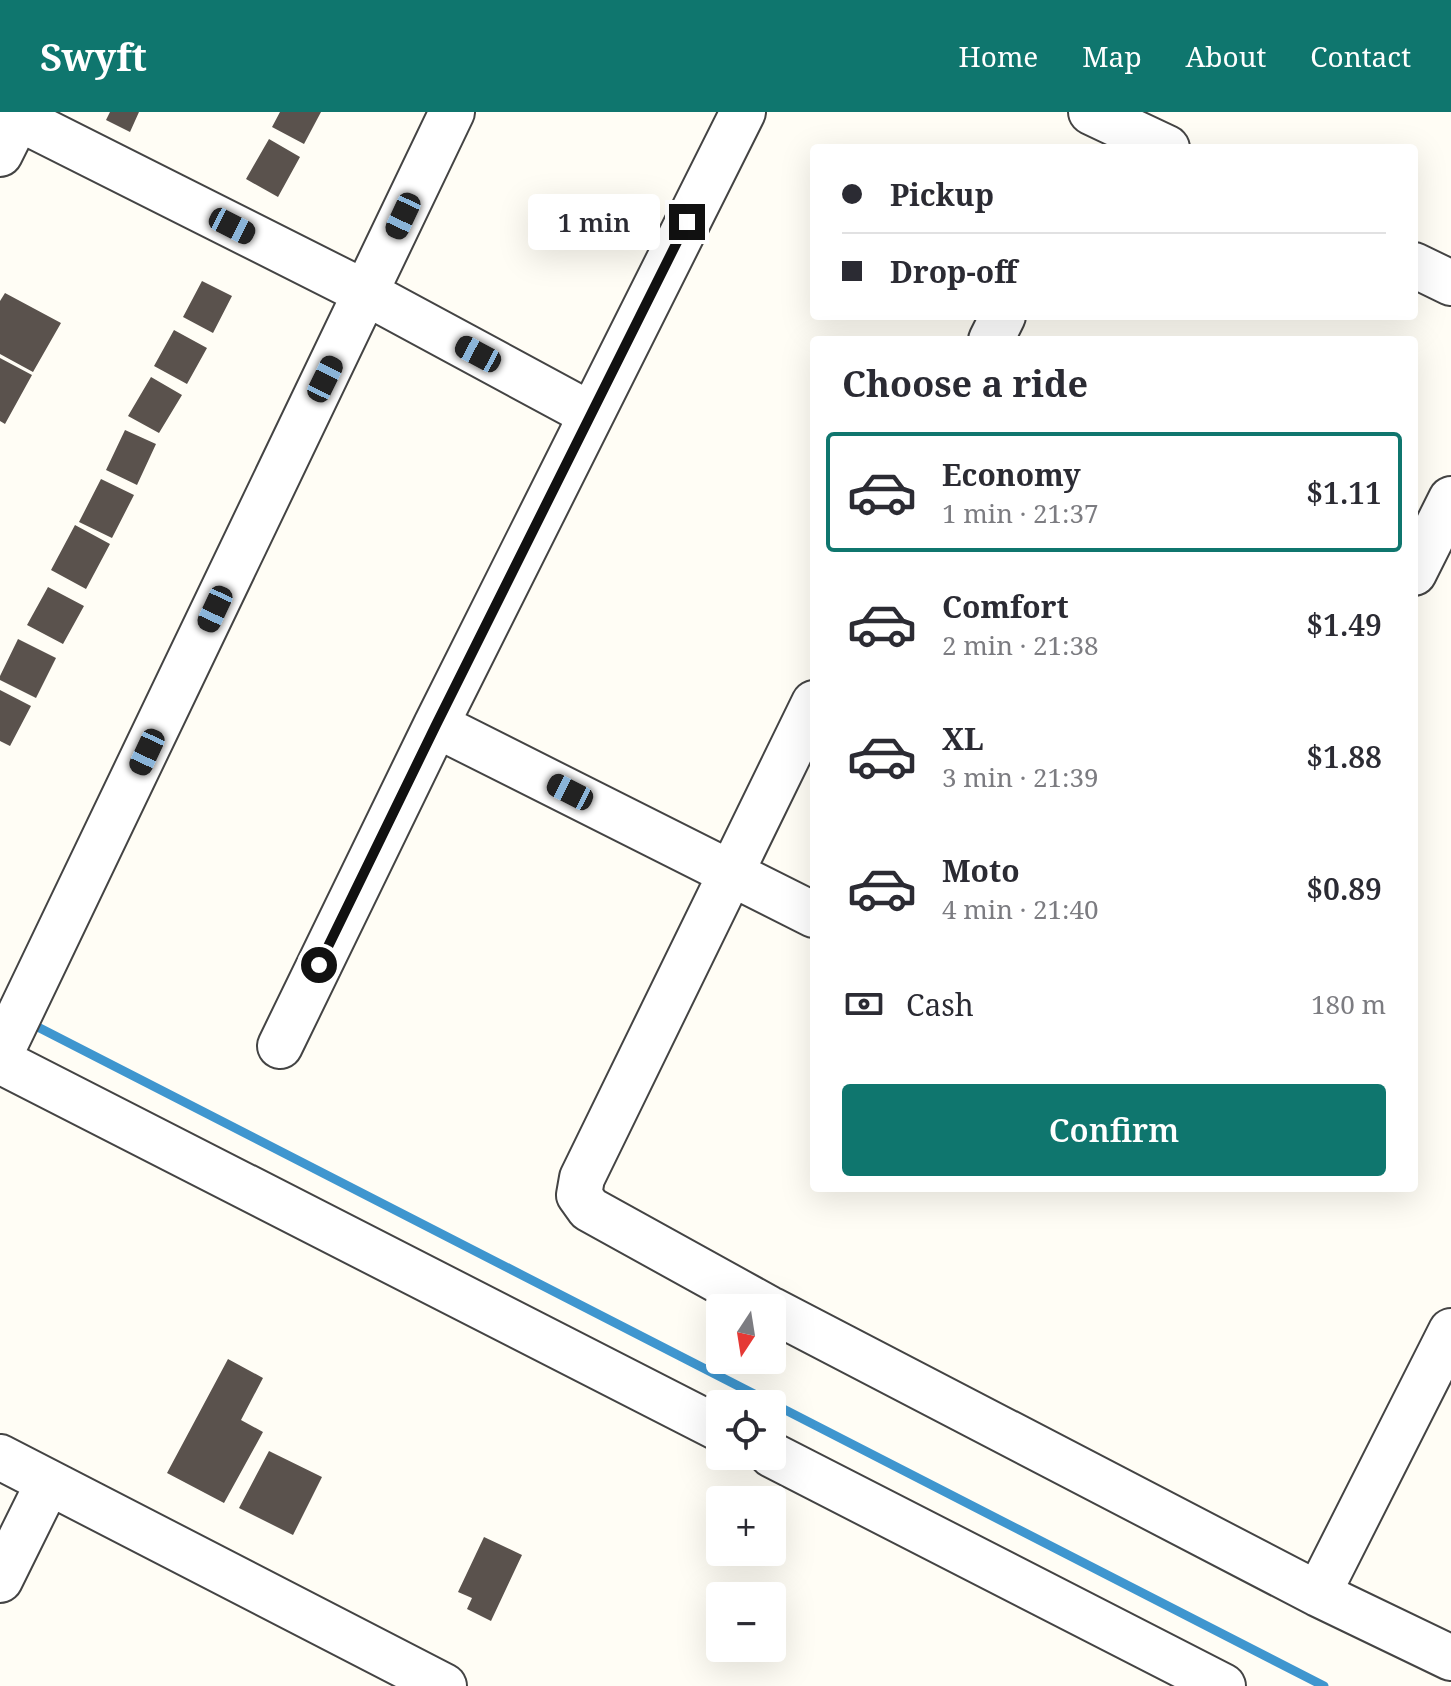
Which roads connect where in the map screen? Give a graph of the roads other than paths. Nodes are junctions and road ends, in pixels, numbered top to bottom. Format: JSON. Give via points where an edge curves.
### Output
{"nodes":[{"id":1,"x":452,"y":112,"type":"edge"},
{"id":2,"x":743,"y":112,"type":"edge"},
{"id":3,"x":1095,"y":122,"type":"edge"},
{"id":4,"x":13,"y":128,"type":"edge"},
{"id":5,"x":1156,"y":144,"type":"edge"},
{"id":6,"x":1418,"y":267,"type":"edge"},
{"id":7,"x":1451,"y":283,"type":"edge"},
{"id":8,"x":366,"y":293,"type":"junction"},
{"id":9,"x":590,"y":414,"type":"junction"},
{"id":10,"x":1451,"y":499,"type":"edge"},
{"id":11,"x":1418,"y":565,"type":"edge"},
{"id":12,"x":810,"y":711,"type":"edge"},
{"id":13,"x":436,"y":725,"type":"junction"},
{"id":14,"x":731,"y":873,"type":"junction"},
{"id":15,"x":810,"y":913,"type":"edge"},
{"id":16,"x":280,"y":1046,"type":"dead end"},
{"id":17,"x":0,"y":1058,"type":"edge"},
{"id":18,"x":743,"y":1294,"type":"edge"},
{"id":19,"x":786,"y":1317,"type":"edge"},
{"id":20,"x":1451,"y":1331,"type":"edge"},
{"id":21,"x":706,"y":1422,"type":"edge"},
{"id":22,"x":0,"y":1457,"type":"edge"},
{"id":23,"x":786,"y":1462,"type":"edge"},
{"id":24,"x":48,"y":1483,"type":"junction"},
{"id":25,"x":0,"y":1580,"type":"edge"},
{"id":26,"x":1318,"y":1594,"type":"junction"},
{"id":27,"x":1451,"y":1658,"type":"edge"},
{"id":28,"x":444,"y":1686,"type":"edge"},
{"id":29,"x":1223,"y":1686,"type":"edge"}],
"edges":[{"from":1,"to":8,"type":"street"},
{"from":2,"to":9,"type":"street"},
{"from":3,"to":5,"type":"street"},
{"from":4,"to":8,"type":"street"},
{"from":6,"to":7,"type":"street"},
{"from":8,"to":9,"type":"street"},
{"from":8,"to":17,"type":"street"},
{"from":9,"to":13,"type":"street"},
{"from":10,"to":11,"type":"street"},
{"from":12,"to":14,"type":"street"},
{"from":13,"to":14,"type":"street"},
{"from":13,"to":16,"type":"street"},
{"from":14,"to":15,"type":"street"},
{"from":14,"to":18,"type":"street","via":[[582,1178],[579,1195],[589,1209]]},
{"from":17,"to":21,"type":"street"},
{"from":19,"to":26,"type":"street"},
{"from":20,"to":26,"type":"street"},
{"from":22,"to":24,"type":"street"},
{"from":23,"to":29,"type":"street"},
{"from":24,"to":25,"type":"street"},
{"from":24,"to":28,"type":"street"},
{"from":26,"to":27,"type":"street"}]}
